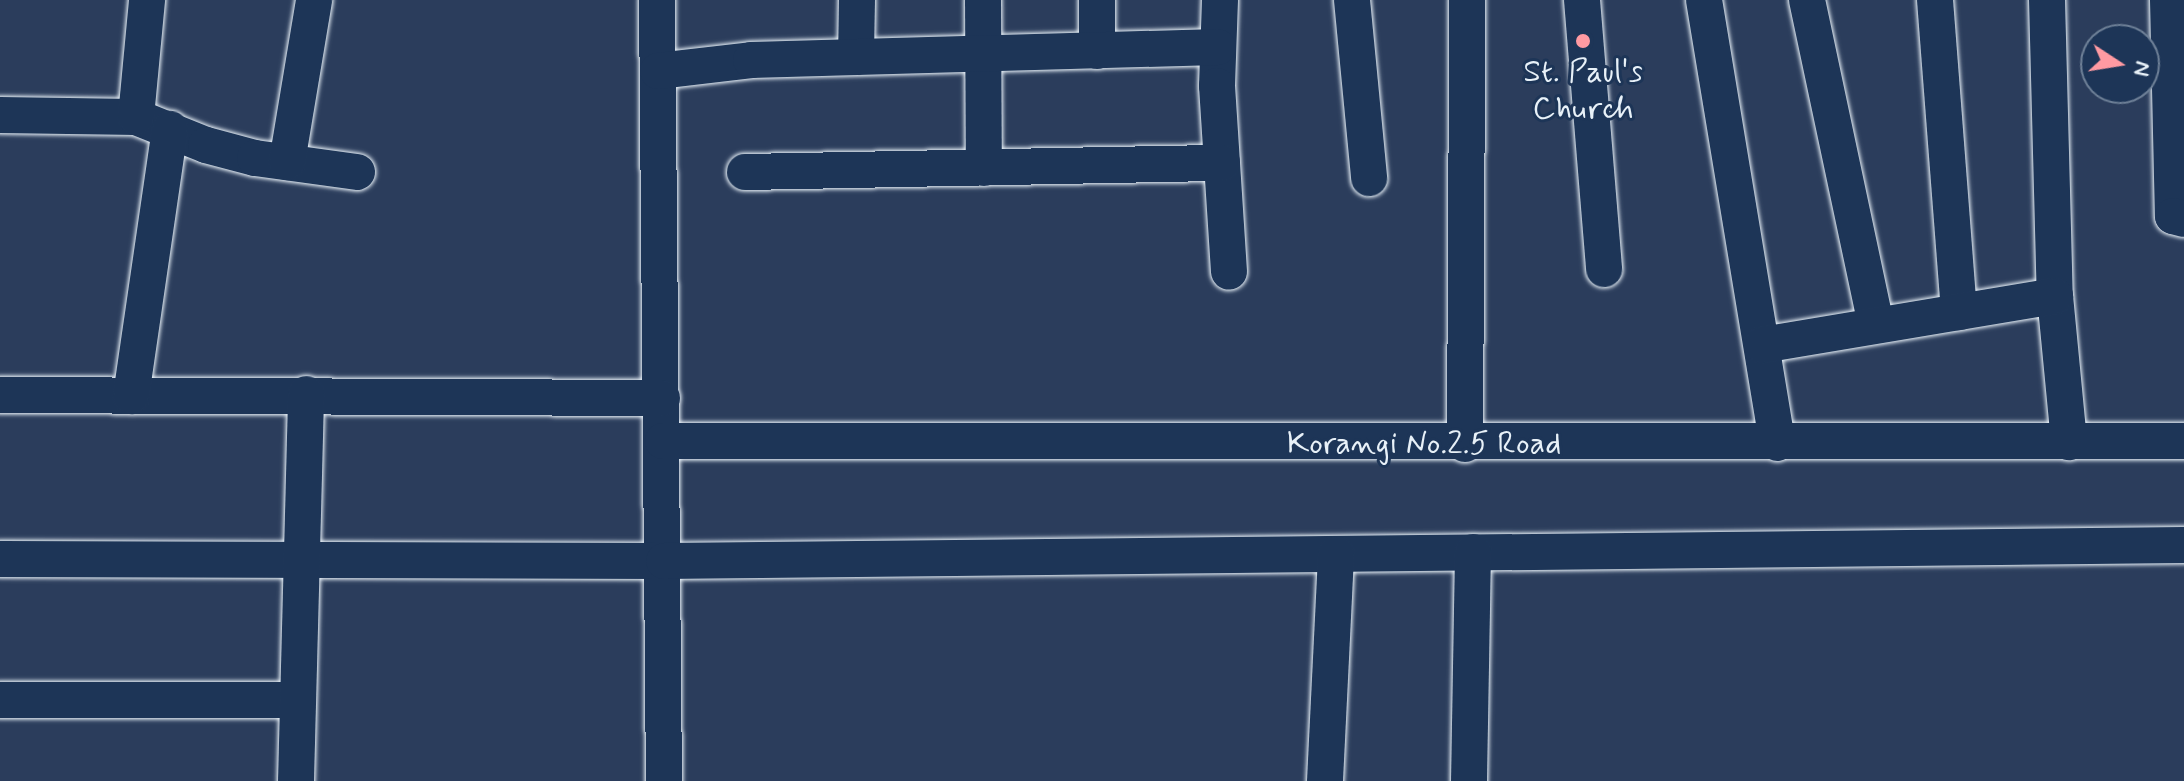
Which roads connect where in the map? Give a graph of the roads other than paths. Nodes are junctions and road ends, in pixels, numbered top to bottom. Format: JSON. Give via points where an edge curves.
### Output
{"nodes":[{"id":1,"x":147,"y":0,"type":"edge"},
{"id":2,"x":314,"y":0,"type":"edge"},
{"id":3,"x":657,"y":0,"type":"edge"},
{"id":4,"x":857,"y":0,"type":"edge"},
{"id":5,"x":983,"y":0,"type":"edge"},
{"id":6,"x":1097,"y":0,"type":"edge"},
{"id":7,"x":1220,"y":0,"type":"edge"},
{"id":8,"x":1352,"y":0,"type":"edge"},
{"id":9,"x":1467,"y":0,"type":"edge"},
{"id":10,"x":1582,"y":0,"type":"edge"},
{"id":11,"x":1704,"y":0,"type":"edge"},
{"id":12,"x":1807,"y":0,"type":"edge"},
{"id":13,"x":1935,"y":0,"type":"edge"},
{"id":14,"x":2047,"y":0,"type":"edge"},
{"id":15,"x":2168,"y":0,"type":"edge"},
{"id":16,"x":1218,"y":47,"type":"junction"},
{"id":17,"x":1097,"y":51,"type":"junction"},
{"id":18,"x":982,"y":54,"type":"junction"},
{"id":19,"x":856,"y":57,"type":"junction"},
{"id":20,"x":658,"y":71,"type":"junction"},
{"id":21,"x":0,"y":115,"type":"edge"},
{"id":22,"x":136,"y":117,"type":"junction"},
{"id":23,"x":170,"y":129,"type":"junction"},
{"id":24,"x":287,"y":162,"type":"junction"},
{"id":25,"x":1222,"y":163,"type":"junction"},
{"id":26,"x":984,"y":168,"type":"junction"},
{"id":27,"x":357,"y":172,"type":"dead end"},
{"id":28,"x":745,"y":172,"type":"dead end"},
{"id":29,"x":1369,"y":178,"type":"dead end"},
{"id":30,"x":2184,"y":219,"type":"edge"},
{"id":31,"x":1604,"y":269,"type":"dead end"},
{"id":32,"x":1229,"y":272,"type":"dead end"},
{"id":33,"x":2055,"y":296,"type":"junction"},
{"id":34,"x":1959,"y":312,"type":"junction"},
{"id":35,"x":1876,"y":325,"type":"junction"},
{"id":36,"x":1762,"y":345,"type":"junction"},
{"id":37,"x":306,"y":394,"type":"junction"},
{"id":38,"x":0,"y":395,"type":"edge"},
{"id":39,"x":131,"y":396,"type":"junction"},
{"id":40,"x":662,"y":398,"type":"junction"},
{"id":41,"x":663,"y":441,"type":"junction"},
{"id":42,"x":2184,"y":441,"type":"edge"},
{"id":43,"x":2069,"y":442,"type":"junction"},
{"id":44,"x":1777,"y":443,"type":"junction"},
{"id":45,"x":1465,"y":444,"type":"junction"},
{"id":46,"x":2184,"y":545,"type":"edge"},
{"id":47,"x":1473,"y":552,"type":"junction"},
{"id":48,"x":1336,"y":554,"type":"junction"},
{"id":49,"x":0,"y":559,"type":"edge"},
{"id":50,"x":298,"y":561,"type":"junction"},
{"id":51,"x":664,"y":561,"type":"junction"},
{"id":52,"x":0,"y":700,"type":"edge"},
{"id":53,"x":295,"y":700,"type":"junction"},
{"id":54,"x":296,"y":781,"type":"edge"},
{"id":55,"x":664,"y":781,"type":"edge"},
{"id":56,"x":1325,"y":781,"type":"edge"},
{"id":57,"x":1469,"y":781,"type":"edge"}],
"edges":[{"from":1,"to":22,"type":"street"},
{"from":2,"to":24,"type":"street"},
{"from":3,"to":20,"type":"street"},
{"from":4,"to":19,"type":"street"},
{"from":5,"to":18,"type":"street"},
{"from":6,"to":17,"type":"street"},
{"from":7,"to":16,"type":"street"},
{"from":8,"to":29,"type":"street"},
{"from":9,"to":45,"type":"street"},
{"from":10,"to":31,"type":"street"},
{"from":11,"to":36,"type":"street"},
{"from":12,"to":35,"type":"street"},
{"from":13,"to":34,"type":"street"},
{"from":14,"to":33,"type":"street"},
{"from":15,"to":30,"type":"street","via":[[2173,216]]},
{"from":16,"to":17,"type":"street"},
{"from":16,"to":25,"type":"street"},
{"from":17,"to":18,"type":"street"},
{"from":18,"to":19,"type":"street"},
{"from":18,"to":26,"type":"street"},
{"from":19,"to":20,"type":"street","via":[[751,60]]},
{"from":20,"to":40,"type":"street"},
{"from":21,"to":22,"type":"street"},
{"from":22,"to":23,"type":"street"},
{"from":23,"to":24,"type":"street","via":[[206,145]]},
{"from":23,"to":39,"type":"street"},
{"from":24,"to":27,"type":"street"},
{"from":25,"to":26,"type":"street"},
{"from":25,"to":32,"type":"street"},
{"from":26,"to":28,"type":"street"},
{"from":33,"to":34,"type":"street"},
{"from":33,"to":43,"type":"street"},
{"from":34,"to":35,"type":"street"},
{"from":35,"to":36,"type":"street"},
{"from":36,"to":44,"type":"street"},
{"from":37,"to":39,"type":"street"},
{"from":37,"to":40,"type":"street"},
{"from":37,"to":50,"type":"street"},
{"from":38,"to":39,"type":"street"},
{"from":40,"to":41,"type":"street"},
{"from":41,"to":45,"type":"street","name":"Korangi No.2.5 Road"},
{"from":41,"to":51,"type":"street"},
{"from":42,"to":43,"type":"street","name":"Korangi No.2.5 Road"},
{"from":43,"to":44,"type":"street","name":"Korangi No.2.5 Road"},
{"from":44,"to":45,"type":"street","name":"Korangi No.2.5 Road"},
{"from":46,"to":47,"type":"street"},
{"from":47,"to":48,"type":"street"},
{"from":47,"to":57,"type":"street"},
{"from":48,"to":51,"type":"street"},
{"from":48,"to":56,"type":"street"},
{"from":49,"to":50,"type":"street"},
{"from":50,"to":51,"type":"street"},
{"from":50,"to":53,"type":"street"},
{"from":51,"to":55,"type":"street"},
{"from":52,"to":53,"type":"street"},
{"from":53,"to":54,"type":"street"}]}
